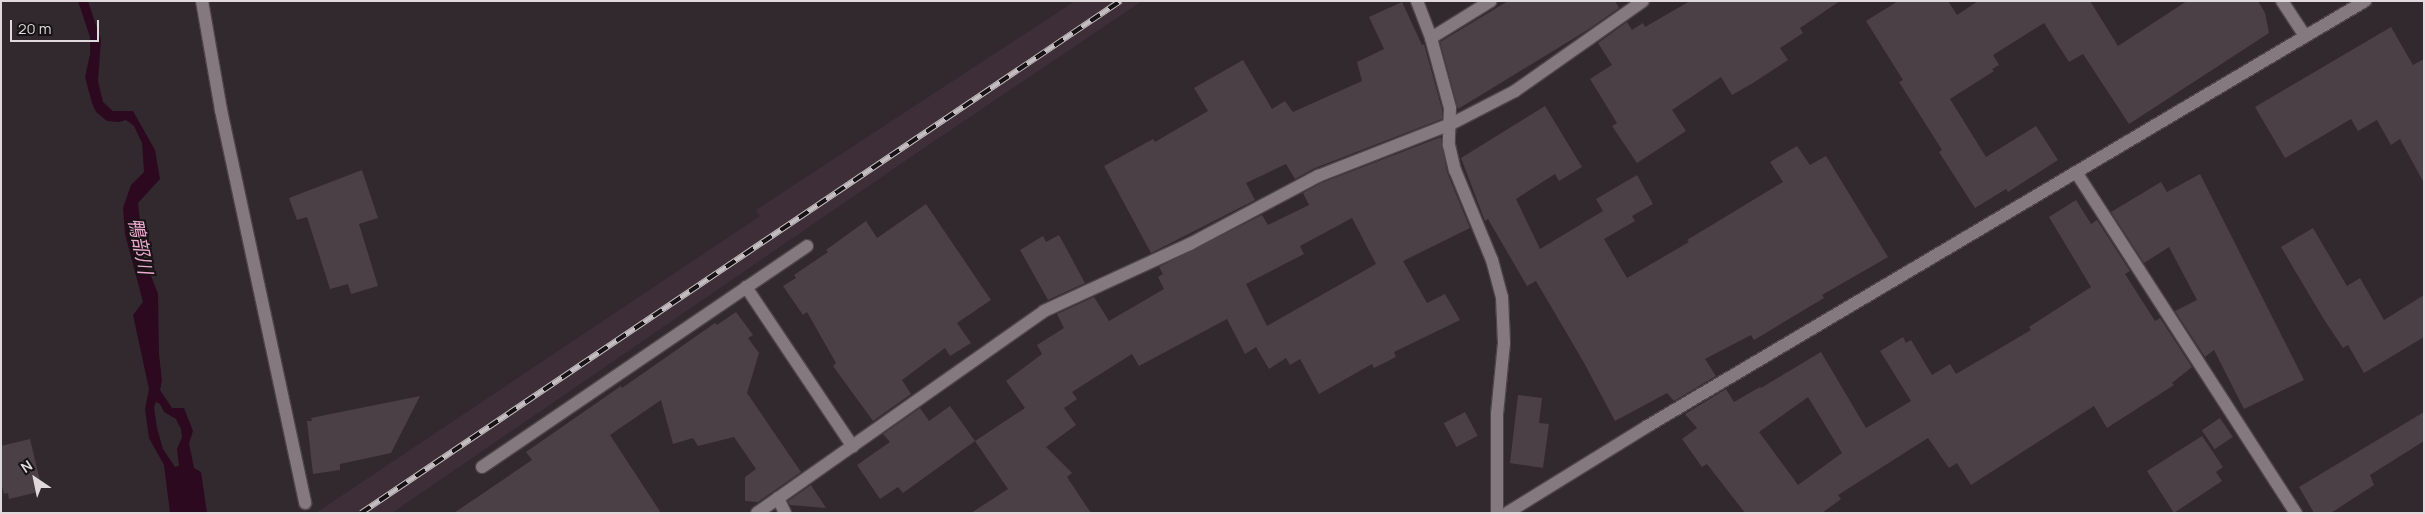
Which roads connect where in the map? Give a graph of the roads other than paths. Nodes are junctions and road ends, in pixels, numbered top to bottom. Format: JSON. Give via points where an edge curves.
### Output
{"nodes":[{"id":1,"x":202,"y":1,"type":"edge"},
{"id":2,"x":1417,"y":1,"type":"edge"},
{"id":3,"x":1491,"y":1,"type":"edge"},
{"id":4,"x":1643,"y":1,"type":"edge"},
{"id":5,"x":2282,"y":1,"type":"edge"},
{"id":6,"x":2365,"y":1,"type":"edge"},
{"id":7,"x":2305,"y":36,"type":"junction"},
{"id":8,"x":1431,"y":38,"type":"junction"},
{"id":9,"x":1451,"y":124,"type":"junction"},
{"id":10,"x":2076,"y":172,"type":"junction"},
{"id":11,"x":807,"y":246,"type":"dead end"},
{"id":12,"x":746,"y":288,"type":"junction"},
{"id":13,"x":853,"y":447,"type":"junction"},
{"id":14,"x":482,"y":467,"type":"dead end"},
{"id":15,"x":778,"y":498,"type":"junction"},
{"id":16,"x":305,"y":502,"type":"dead end"},
{"id":17,"x":757,"y":513,"type":"edge"},
{"id":18,"x":785,"y":513,"type":"edge"},
{"id":19,"x":1497,"y":513,"type":"edge"},
{"id":20,"x":1507,"y":513,"type":"edge"},
{"id":21,"x":2296,"y":513,"type":"edge"}],
"edges":[{"from":1,"to":16,"type":"street","via":[[221,110]]},
{"from":2,"to":8,"type":"street"},
{"from":3,"to":8,"type":"street"},
{"from":4,"to":9,"type":"street","via":[[1515,91]]},
{"from":5,"to":7,"type":"street"},
{"from":6,"to":7,"type":"street"},
{"from":7,"to":10,"type":"street"},
{"from":8,"to":9,"type":"street","via":[[1450,108]]},
{"from":9,"to":13,"type":"street","via":[[1318,176],[1190,244],[1044,311]]},
{"from":9,"to":19,"type":"street","via":[[1448,145],[1492,260],[1502,297],[1504,344],[1497,414]]},
{"from":10,"to":20,"type":"street"},
{"from":10,"to":21,"type":"street"},
{"from":11,"to":12,"type":"street"},
{"from":12,"to":13,"type":"street"},
{"from":12,"to":14,"type":"street"},
{"from":13,"to":15,"type":"street"},
{"from":15,"to":17,"type":"street"},
{"from":15,"to":18,"type":"street"}]}
